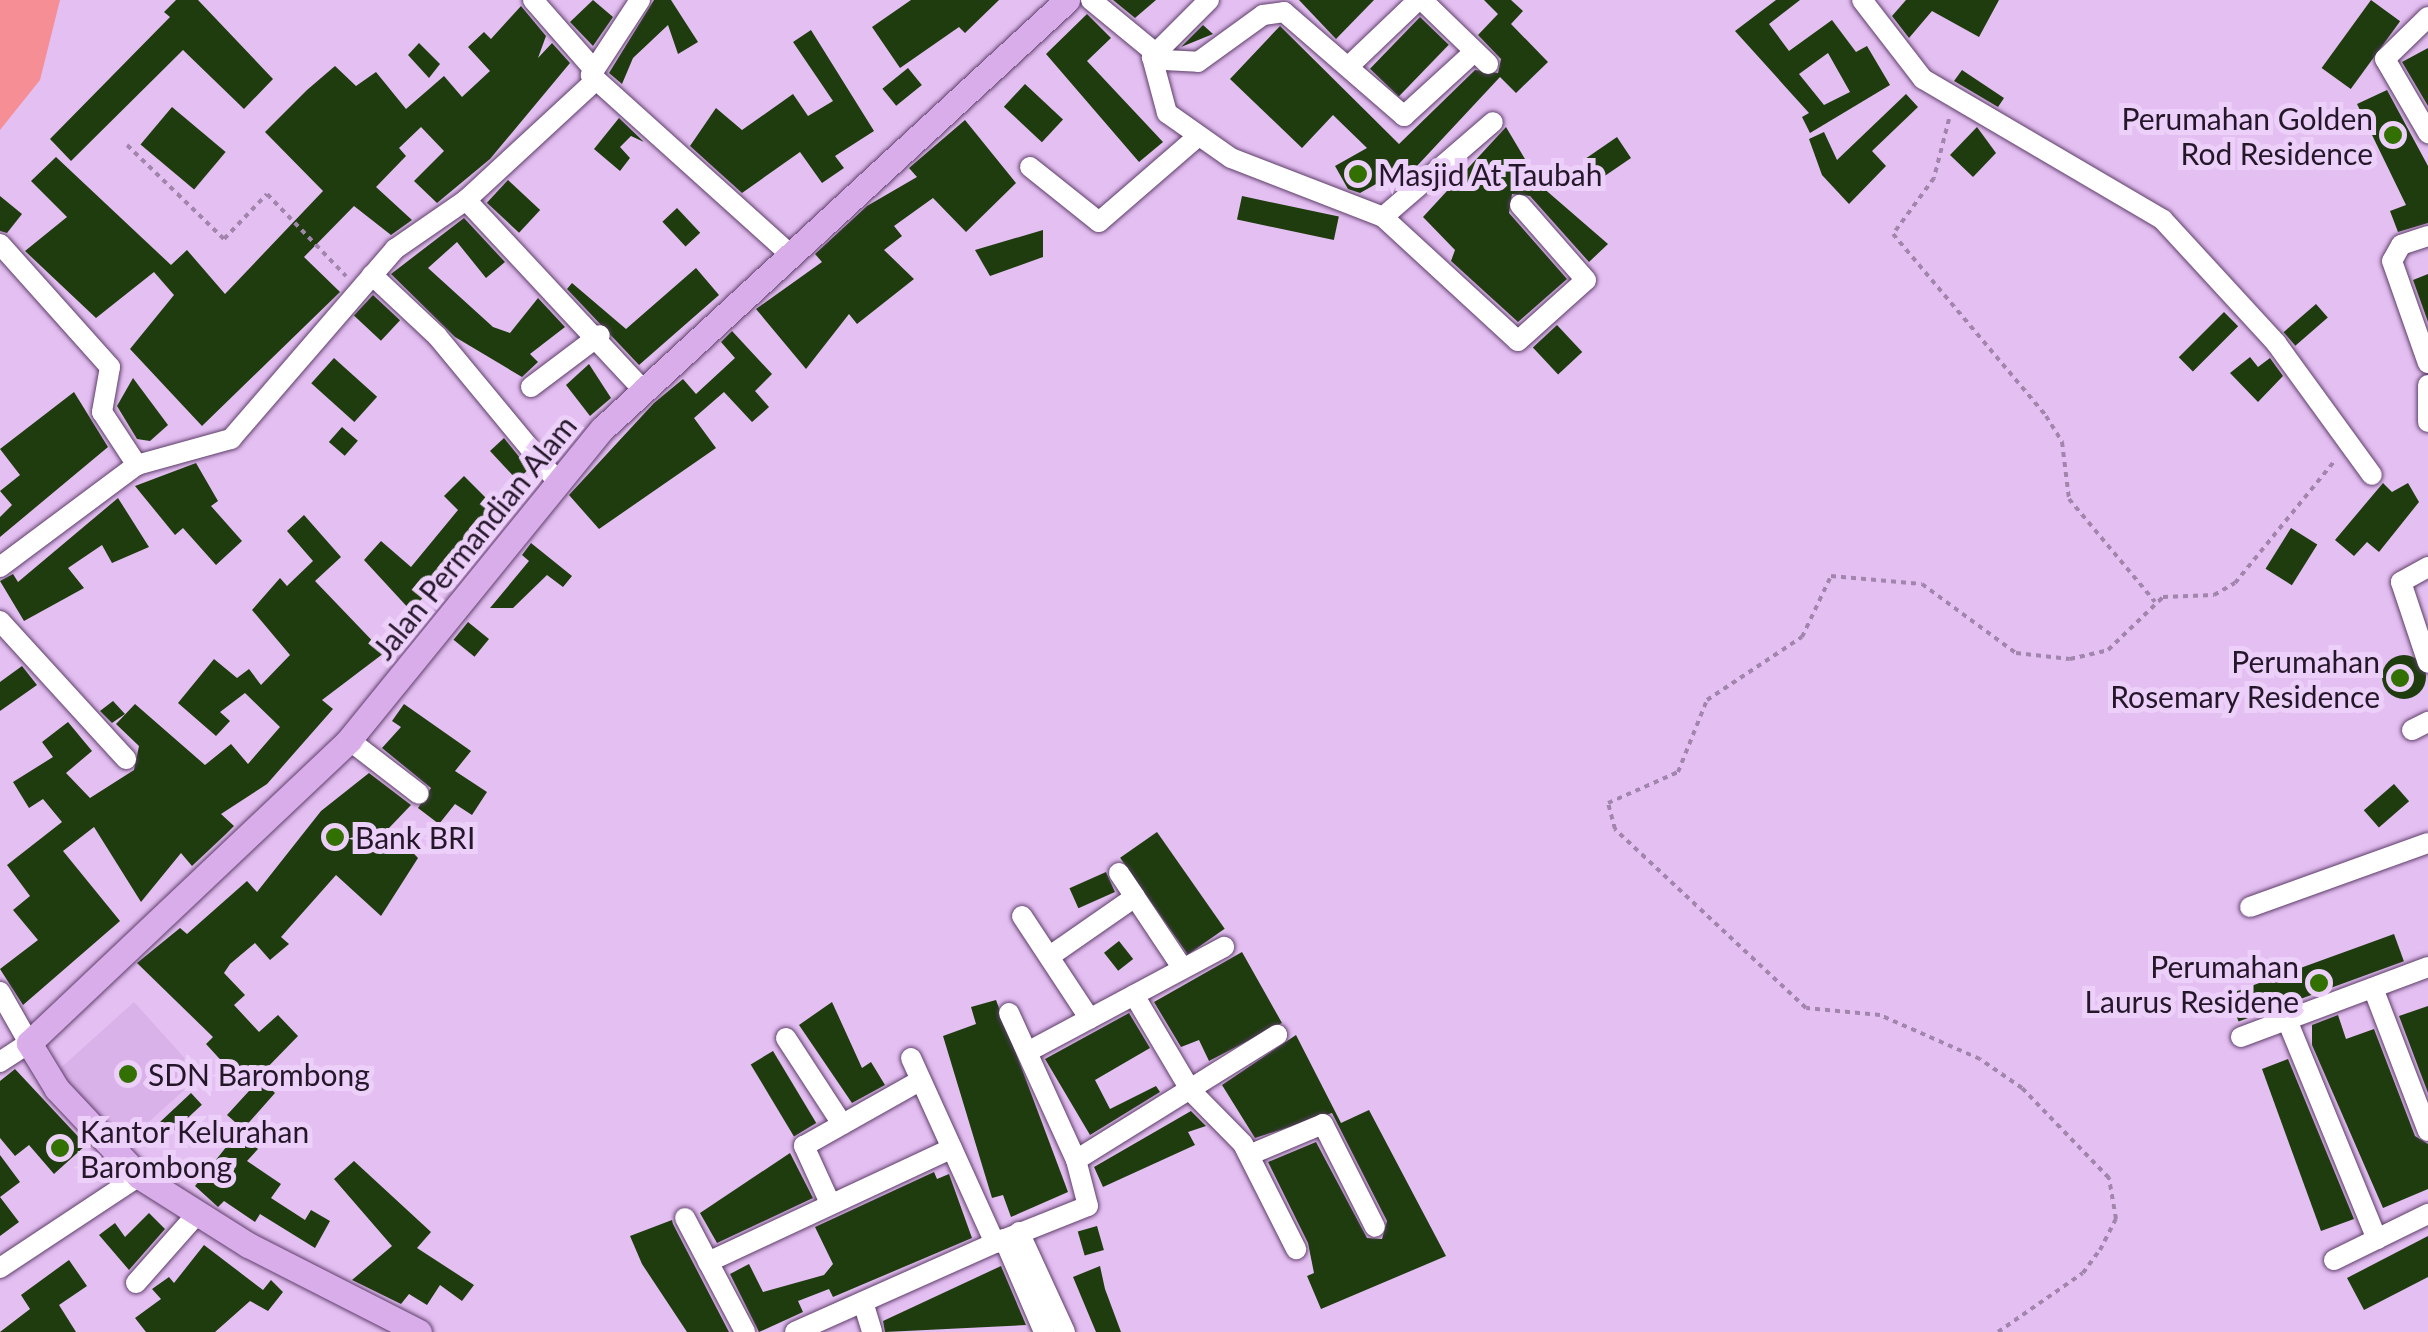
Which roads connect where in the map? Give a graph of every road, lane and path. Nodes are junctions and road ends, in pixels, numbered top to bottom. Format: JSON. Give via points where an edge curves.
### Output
{"nodes":[{"id":1,"x":534,"y":0,"type":"edge"},
{"id":2,"x":640,"y":0,"type":"edge"},
{"id":3,"x":1066,"y":0,"type":"edge"},
{"id":4,"x":1090,"y":0,"type":"edge"},
{"id":5,"x":1209,"y":0,"type":"edge"},
{"id":6,"x":1420,"y":0,"type":"edge"},
{"id":7,"x":1862,"y":0,"type":"edge"},
{"id":8,"x":2428,"y":17,"type":"edge"},
{"id":9,"x":1152,"y":57,"type":"junction"},
{"id":10,"x":1349,"y":66,"type":"junction"},
{"id":11,"x":593,"y":73,"type":"junction"},
{"id":12,"x":1952,"y":99,"type":"junction"},
{"id":13,"x":1493,"y":122,"type":"dead end"},
{"id":14,"x":2428,"y":133,"type":"edge"},
{"id":15,"x":1196,"y":138,"type":"junction"},
{"id":16,"x":127,"y":146,"type":"dead end"},
{"id":17,"x":1030,"y":167,"type":"dead end"},
{"id":18,"x":466,"y":200,"type":"junction"},
{"id":19,"x":1520,"y":205,"type":"dead end"},
{"id":20,"x":1383,"y":216,"type":"junction"},
{"id":21,"x":2428,"y":236,"type":"edge"},
{"id":22,"x":0,"y":244,"type":"edge"},
{"id":23,"x":792,"y":256,"type":"junction"},
{"id":24,"x":366,"y":283,"type":"junction"},
{"id":25,"x":600,"y":334,"type":"junction"},
{"id":26,"x":2428,"y":363,"type":"edge"},
{"id":27,"x":2428,"y":385,"type":"edge"},
{"id":28,"x":531,"y":387,"type":"dead end"},
{"id":29,"x":643,"y":390,"type":"junction"},
{"id":30,"x":2428,"y":422,"type":"edge"},
{"id":31,"x":2350,"y":445,"type":"junction"},
{"id":32,"x":138,"y":464,"type":"junction"},
{"id":33,"x":2372,"y":474,"type":"dead end"},
{"id":34,"x":556,"y":480,"type":"junction"},
{"id":35,"x":0,"y":566,"type":"edge"},
{"id":36,"x":2428,"y":566,"type":"edge"},
{"id":37,"x":2156,"y":602,"type":"junction"},
{"id":38,"x":0,"y":622,"type":"edge"},
{"id":39,"x":2428,"y":663,"type":"edge"},
{"id":40,"x":349,"y":740,"type":"junction"},
{"id":41,"x":126,"y":759,"type":"dead end"},
{"id":42,"x":419,"y":794,"type":"dead end"},
{"id":43,"x":2428,"y":843,"type":"edge"},
{"id":44,"x":1119,"y":873,"type":"dead end"},
{"id":45,"x":1135,"y":898,"type":"junction"},
{"id":46,"x":2250,"y":907,"type":"dead end"},
{"id":47,"x":1022,"y":916,"type":"dead end"},
{"id":48,"x":1224,"y":947,"type":"dead end"},
{"id":49,"x":1050,"y":956,"type":"junction"},
{"id":50,"x":1180,"y":966,"type":"junction"},
{"id":51,"x":2428,"y":967,"type":"edge"},
{"id":52,"x":2374,"y":988,"type":"junction"},
{"id":53,"x":0,"y":992,"type":"edge"},
{"id":54,"x":1134,"y":995,"type":"junction"},
{"id":55,"x":1010,"y":1014,"type":"dead end"},
{"id":56,"x":1090,"y":1019,"type":"junction"},
{"id":57,"x":2286,"y":1020,"type":"junction"},
{"id":58,"x":1277,"y":1034,"type":"dead end"},
{"id":59,"x":2242,"y":1037,"type":"dead end"},
{"id":60,"x":786,"y":1038,"type":"dead end"},
{"id":61,"x":29,"y":1043,"type":"junction"},
{"id":62,"x":1031,"y":1050,"type":"junction"},
{"id":63,"x":912,"y":1058,"type":"dead end"},
{"id":64,"x":0,"y":1062,"type":"edge"},
{"id":65,"x":921,"y":1080,"type":"junction"},
{"id":66,"x":1191,"y":1090,"type":"junction"},
{"id":67,"x":842,"y":1124,"type":"junction"},
{"id":68,"x":2428,"y":1131,"type":"edge"},
{"id":69,"x":952,"y":1148,"type":"junction"},
{"id":70,"x":1249,"y":1155,"type":"junction"},
{"id":71,"x":1076,"y":1160,"type":"junction"},
{"id":72,"x":140,"y":1176,"type":"junction"},
{"id":73,"x":830,"y":1203,"type":"junction"},
{"id":74,"x":198,"y":1213,"type":"junction"},
{"id":75,"x":2428,"y":1214,"type":"edge"},
{"id":76,"x":685,"y":1218,"type":"dead end"},
{"id":77,"x":1376,"y":1226,"type":"dead end"},
{"id":78,"x":1006,"y":1238,"type":"junction"},
{"id":79,"x":2377,"y":1239,"type":"junction"},
{"id":80,"x":1296,"y":1249,"type":"dead end"},
{"id":81,"x":2334,"y":1260,"type":"dead end"},
{"id":82,"x":708,"y":1262,"type":"junction"},
{"id":83,"x":0,"y":1268,"type":"edge"},
{"id":84,"x":136,"y":1283,"type":"dead end"},
{"id":85,"x":863,"y":1302,"type":"junction"},
{"id":86,"x":419,"y":1332,"type":"edge"},
{"id":87,"x":745,"y":1332,"type":"edge"},
{"id":88,"x":795,"y":1332,"type":"edge"},
{"id":89,"x":872,"y":1332,"type":"edge"},
{"id":90,"x":1044,"y":1332,"type":"edge"},
{"id":91,"x":1065,"y":1332,"type":"edge"},
{"id":92,"x":1998,"y":1332,"type":"edge"}],
"edges":[{"from":1,"to":11,"type":"street"},
{"from":2,"to":11,"type":"street"},
{"from":3,"to":23,"type":"main road","name":"Jalan Permandian Alam"},
{"from":4,"to":9,"type":"street"},
{"from":5,"to":9,"type":"street"},
{"from":6,"to":10,"type":"street"},
{"from":6,"to":10,"type":"street","via":[[1481,58],[1404,116]]},
{"from":7,"to":12,"type":"street","via":[[1910,70]]},
{"from":8,"to":14,"type":"street","via":[[2385,58]]},
{"from":9,"to":10,"type":"street","via":[[1198,62],[1274,11],[1302,20]]},
{"from":9,"to":15,"type":"street","via":[[1167,113]]},
{"from":11,"to":18,"type":"street"},
{"from":11,"to":23,"type":"street"},
{"from":12,"to":31,"type":"street","via":[[2094,186],[2152,210],[2276,344]]},
{"from":12,"to":37,"type":"path","via":[[1944,154],[1893,234],[2046,416],[2062,442],[2069,498]]},
{"from":13,"to":20,"type":"street"},
{"from":15,"to":17,"type":"street","via":[[1099,222]]},
{"from":15,"to":20,"type":"street"},
{"from":16,"to":24,"type":"path","via":[[224,239],[267,194]]},
{"from":18,"to":24,"type":"street"},
{"from":18,"to":25,"type":"street"},
{"from":19,"to":20,"type":"street","via":[[1586,280],[1518,341]]},
{"from":21,"to":26,"type":"street","via":[[2401,245],[2392,260]]},
{"from":22,"to":32,"type":"street","via":[[110,367],[100,405]]},
{"from":23,"to":29,"type":"main road","name":"Jalan Permandian Alam"},
{"from":24,"to":32,"type":"street","via":[[231,439]]},
{"from":24,"to":34,"type":"street","via":[[437,336]]},
{"from":25,"to":28,"type":"street"},
{"from":25,"to":29,"type":"street"},
{"from":27,"to":30,"type":"street"},
{"from":29,"to":34,"type":"main road","name":"Jalan Permandian Alam"},
{"from":31,"to":33,"type":"street"},
{"from":31,"to":37,"type":"path","via":[[2234,583]]},
{"from":32,"to":35,"type":"street"},
{"from":34,"to":40,"type":"main road","name":"Jalan Permandian Alam"},
{"from":36,"to":39,"type":"street","via":[[2401,582]]},
{"from":37,"to":92,"type":"path","via":[[2108,650],[2070,659],[1999,647],[1922,584],[1831,576],[1802,637],[1707,700],[1678,772],[1614,794],[1606,812],[1806,1008],[1924,1028],[2022,1088],[2092,1156],[2114,1199],[2100,1250],[2083,1273]]},
{"from":38,"to":41,"type":"street"},
{"from":40,"to":42,"type":"street"},
{"from":40,"to":61,"type":"main road","name":"Jalan Permandian Alam"},
{"from":43,"to":46,"type":"street"},
{"from":44,"to":45,"type":"street"},
{"from":45,"to":49,"type":"street"},
{"from":45,"to":50,"type":"street"},
{"from":47,"to":49,"type":"street"},
{"from":48,"to":50,"type":"street"},
{"from":49,"to":56,"type":"street"},
{"from":50,"to":54,"type":"street"},
{"from":51,"to":52,"type":"street"},
{"from":52,"to":57,"type":"street"},
{"from":52,"to":68,"type":"street"},
{"from":53,"to":61,"type":"street"},
{"from":54,"to":56,"type":"street"},
{"from":54,"to":66,"type":"street"},
{"from":55,"to":62,"type":"street"},
{"from":56,"to":62,"type":"street"},
{"from":57,"to":59,"type":"street"},
{"from":57,"to":79,"type":"street"},
{"from":58,"to":66,"type":"street"},
{"from":60,"to":67,"type":"street"},
{"from":61,"to":64,"type":"street"},
{"from":61,"to":72,"type":"main road","via":[[64,1098]]},
{"from":62,"to":71,"type":"street"},
{"from":63,"to":65,"type":"street"},
{"from":65,"to":67,"type":"street"},
{"from":65,"to":69,"type":"street"},
{"from":66,"to":70,"type":"street"},
{"from":66,"to":71,"type":"street"},
{"from":67,"to":73,"type":"street","via":[[803,1149]]},
{"from":69,"to":73,"type":"street"},
{"from":69,"to":78,"type":"street"},
{"from":70,"to":77,"type":"street","via":[[1310,1122],[1325,1125]]},
{"from":70,"to":80,"type":"street"},
{"from":71,"to":78,"type":"street","via":[[1088,1206]]},
{"from":72,"to":74,"type":"main road"},
{"from":72,"to":83,"type":"street"},
{"from":73,"to":82,"type":"street"},
{"from":74,"to":84,"type":"street"},
{"from":74,"to":86,"type":"main road"},
{"from":75,"to":79,"type":"street"},
{"from":76,"to":82,"type":"street"},
{"from":78,"to":85,"type":"street"},
{"from":78,"to":90,"type":"street"},
{"from":78,"to":91,"type":"street"},
{"from":79,"to":81,"type":"street"},
{"from":82,"to":87,"type":"street"},
{"from":85,"to":88,"type":"street"},
{"from":85,"to":89,"type":"street"}]}
